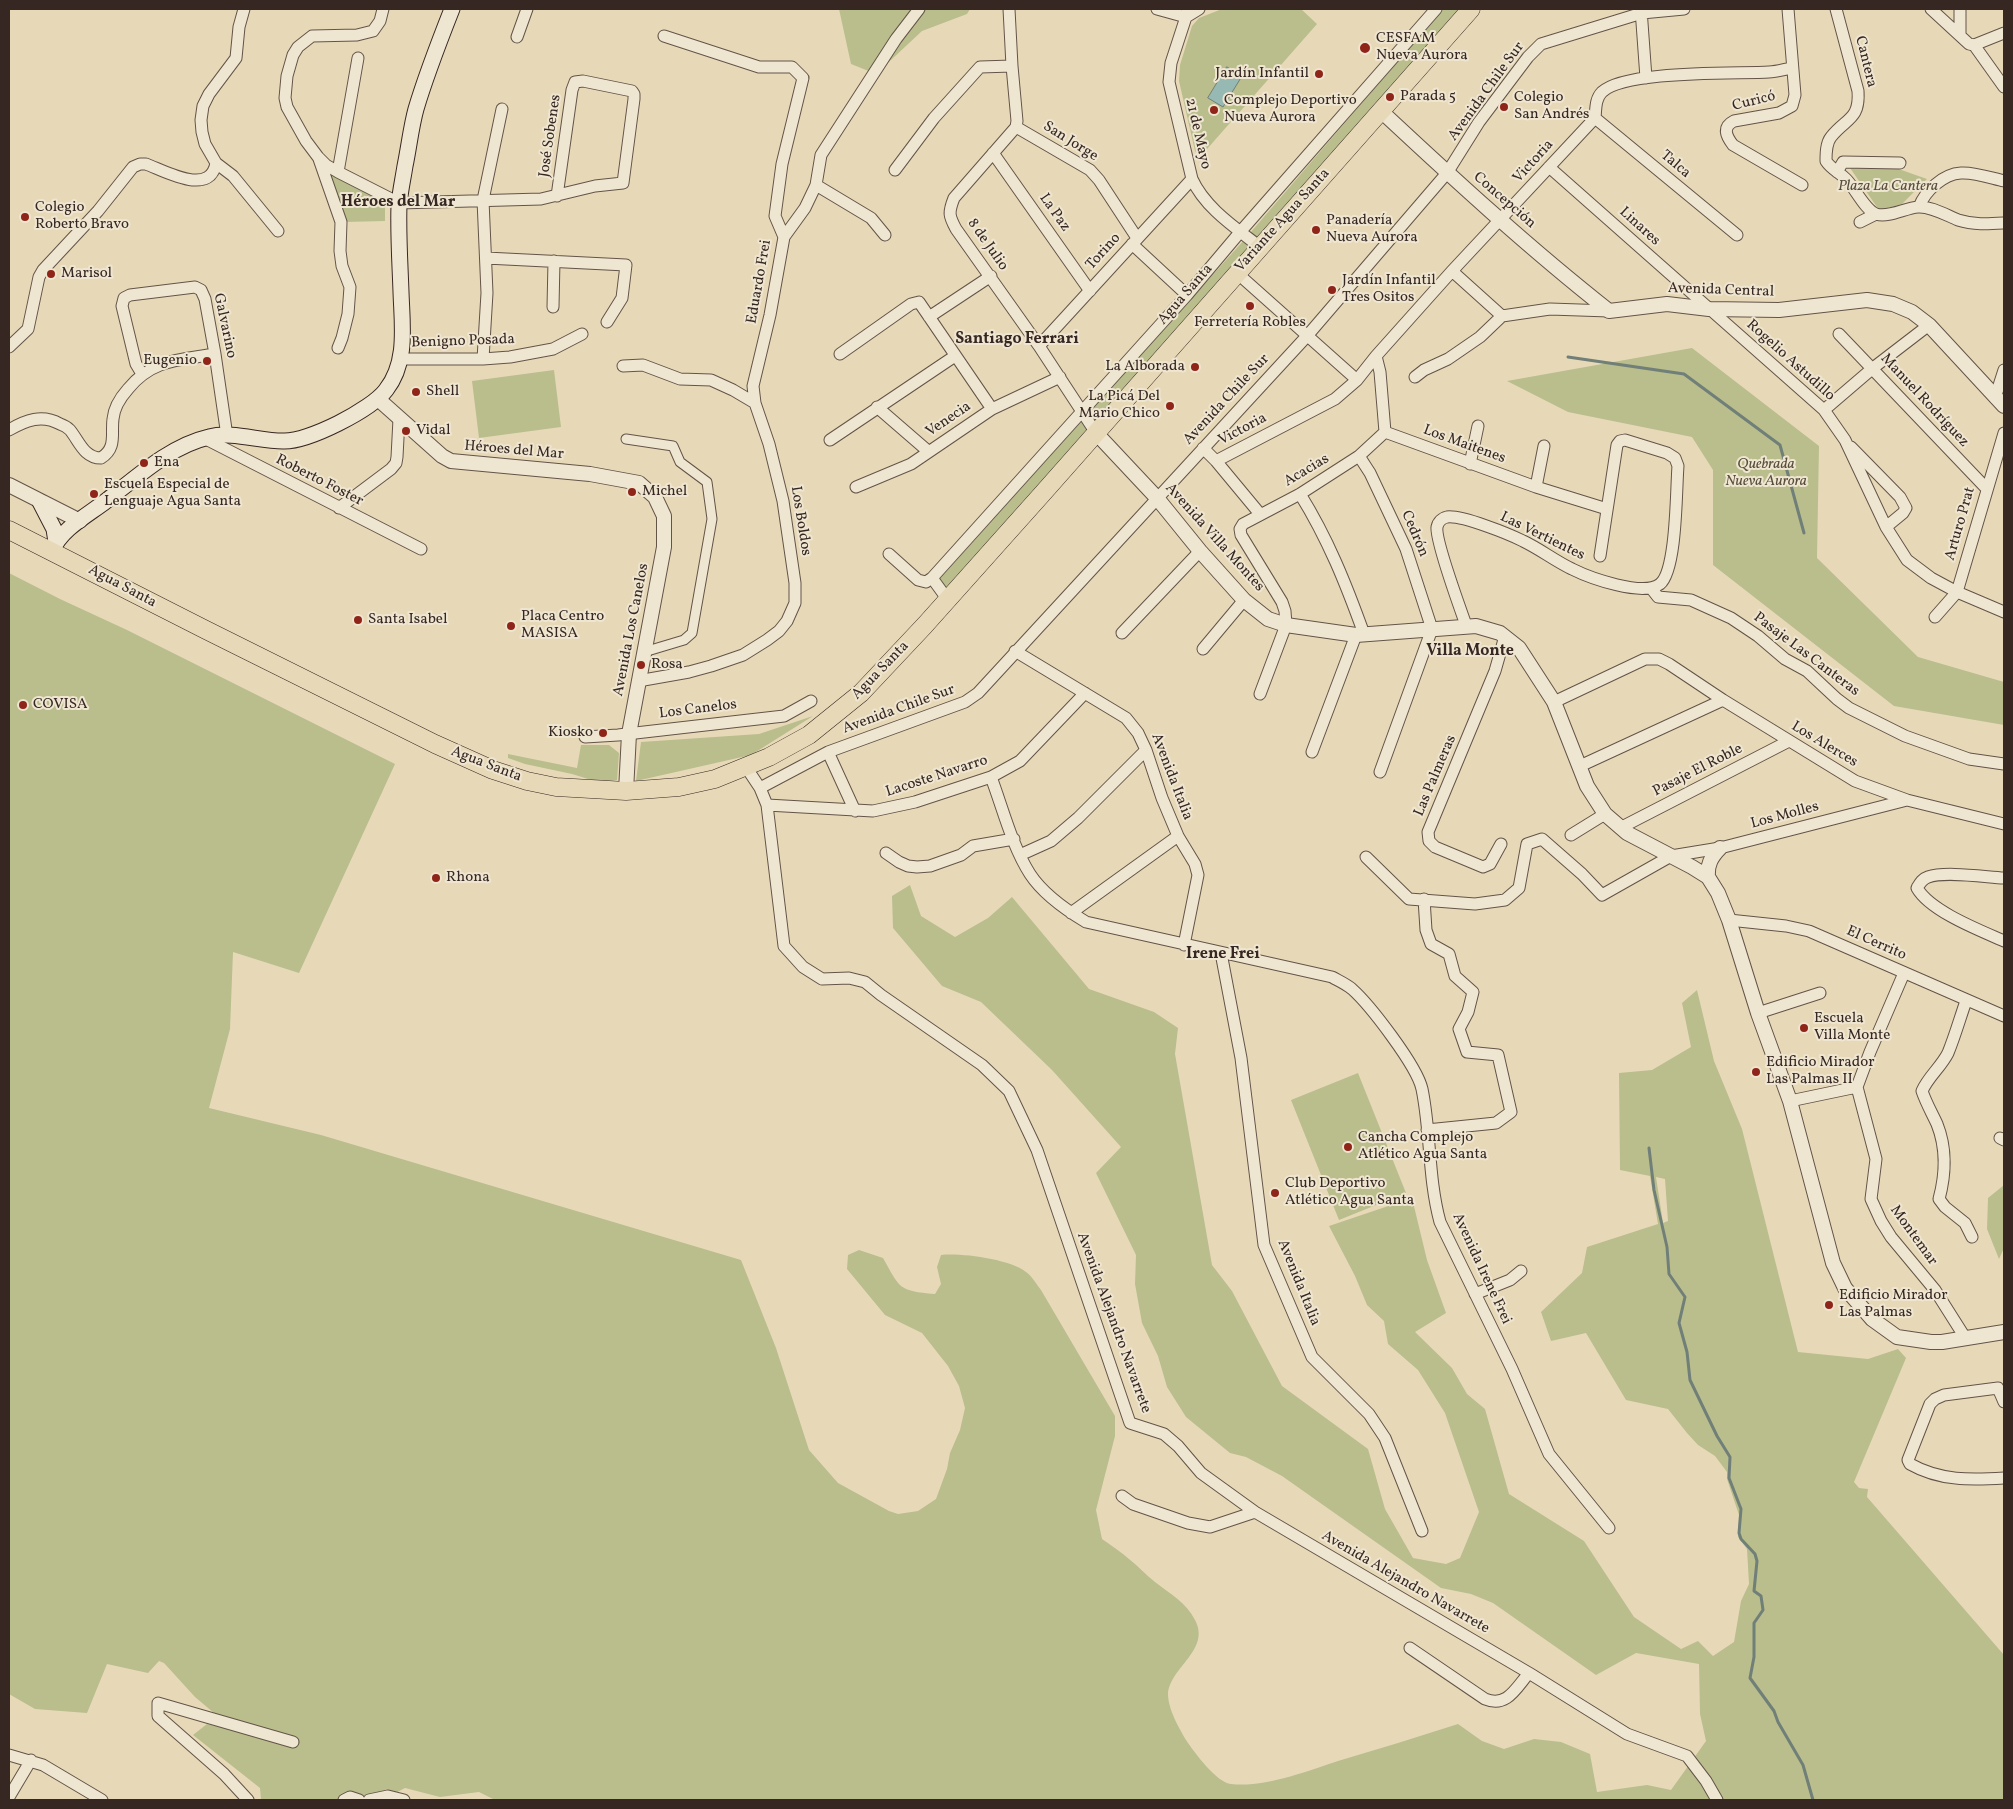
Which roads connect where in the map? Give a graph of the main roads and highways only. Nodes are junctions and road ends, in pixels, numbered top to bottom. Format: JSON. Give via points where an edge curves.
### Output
{"nodes":[{"id":1,"x":452,"y":9,"type":"edge"},
{"id":2,"x":1471,"y":9,"type":"edge"},
{"id":3,"x":1096,"y":433,"type":"joint"},
{"id":4,"x":40,"y":502,"type":"road end"},
{"id":5,"x":9,"y":530,"type":"edge"},
{"id":6,"x":54,"y":546,"type":"junction"}],
"edges":[{"from":1,"to":6,"type":"main road","via":[[416,111],[399,203],[402,336],[401,359],[394,379],[378,399],[326,429],[299,439],[286,442],[227,436],[204,438],[180,448],[80,521]]},
{"from":2,"to":3,"type":"main road","name":"Variante Agua Santa"},
{"from":3,"to":6,"type":"main road","name":"Agua Santa","via":[[948,600],[847,706],[809,735],[746,767],[715,779],[626,792],[541,784],[472,762],[151,603]]},
{"from":4,"to":6,"type":"main road","via":[[54,529]]},
{"from":5,"to":6,"type":"main road","name":"Agua Santa"}]}
